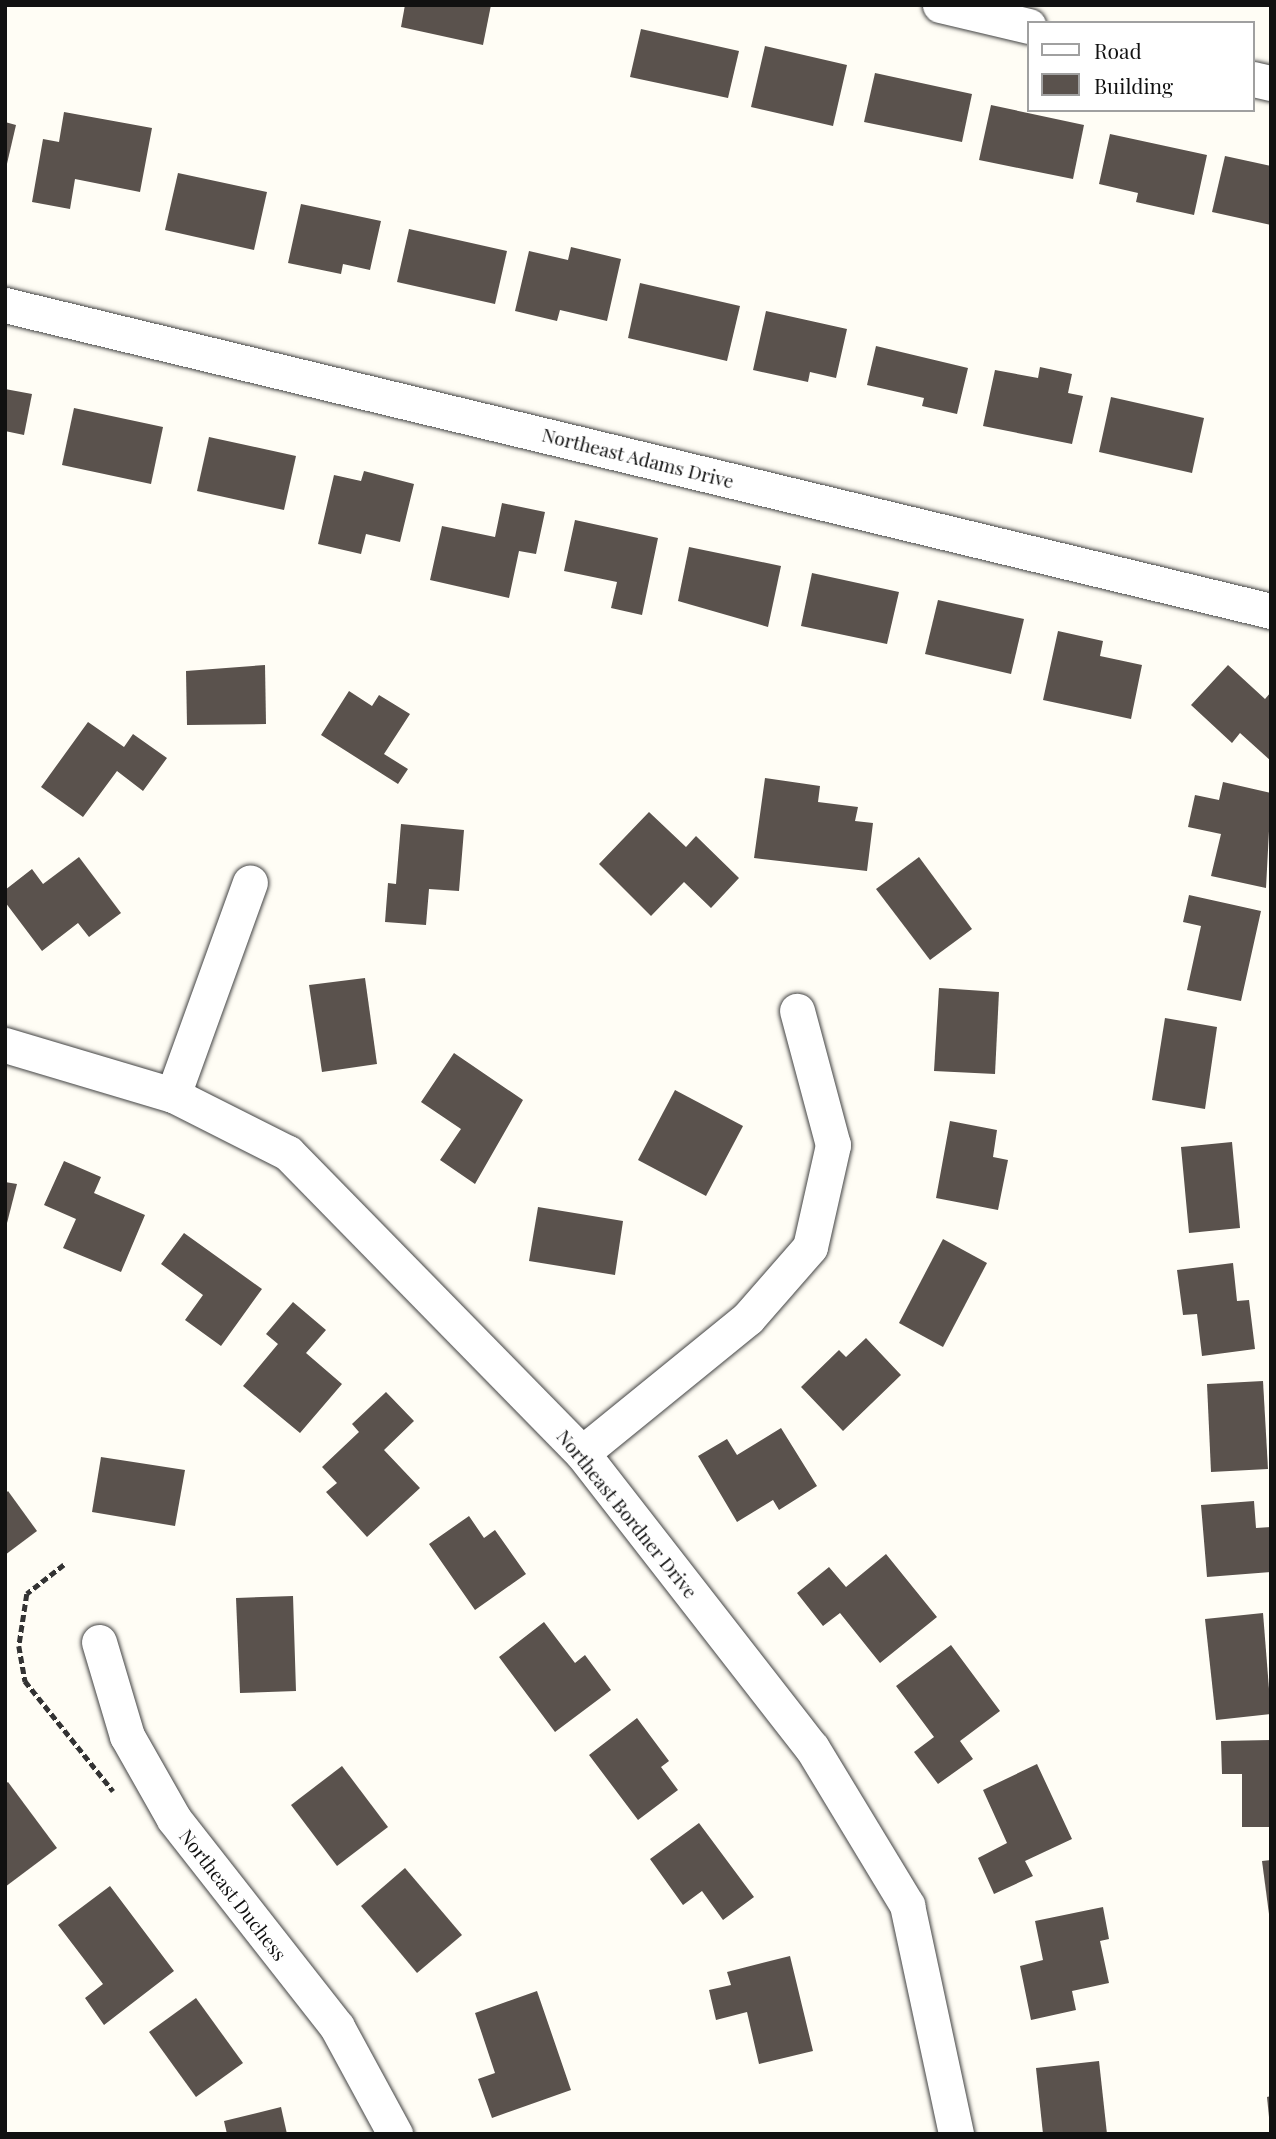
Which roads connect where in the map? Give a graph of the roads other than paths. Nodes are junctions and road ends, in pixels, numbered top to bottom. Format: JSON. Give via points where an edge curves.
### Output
{"nodes":[{"id":1,"x":940,"y":5,"type":"edge"},
{"id":2,"x":1028,"y":26,"type":"edge"},
{"id":3,"x":5,"y":305,"type":"edge"},
{"id":4,"x":1271,"y":611,"type":"edge"},
{"id":5,"x":250,"y":883,"type":"dead end"},
{"id":6,"x":797,"y":1011,"type":"dead end"},
{"id":7,"x":5,"y":1045,"type":"edge"},
{"id":8,"x":173,"y":1095,"type":"junction"},
{"id":9,"x":582,"y":1453,"type":"junction"},
{"id":10,"x":99,"y":1642,"type":"dead end"},
{"id":11,"x":395,"y":2134,"type":"edge"},
{"id":12,"x":956,"y":2134,"type":"edge"}],
"edges":[{"from":1,"to":2,"type":"street"},
{"from":3,"to":4,"type":"street","name":"Northeast Adams Drive"},
{"from":5,"to":8,"type":"street"},
{"from":6,"to":9,"type":"street","via":[[834,1145],[810,1247],[748,1318]]},
{"from":7,"to":8,"type":"street","name":"Northeast Bordner Drive"},
{"from":8,"to":9,"type":"street","name":"Northeast Bordner Drive","via":[[288,1153]]},
{"from":9,"to":12,"type":"street","name":"Northeast Bordner Drive","via":[[812,1748],[907,1906]]},
{"from":10,"to":11,"type":"street","name":"Northeast Duchess","via":[[127,1736],[174,1819],[337,2027]]}]}
